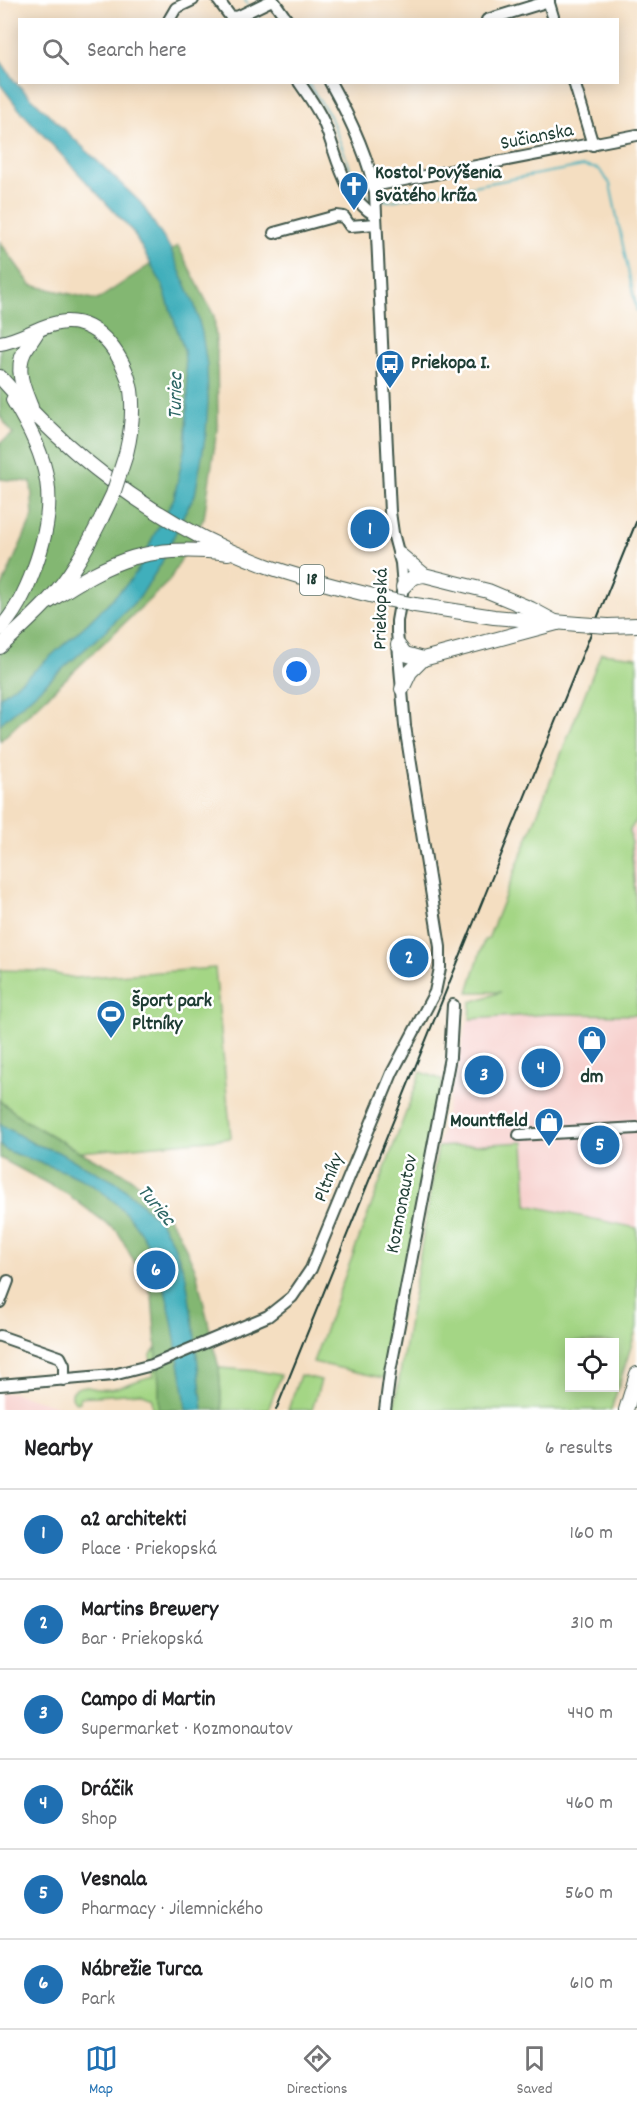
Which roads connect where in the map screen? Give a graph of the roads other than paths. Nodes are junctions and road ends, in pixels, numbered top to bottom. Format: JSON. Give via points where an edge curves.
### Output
{"nodes":[{"id":1,"x":193,"y":0,"type":"edge"},
{"id":2,"x":218,"y":0,"type":"edge"},
{"id":3,"x":272,"y":0,"type":"edge"},
{"id":4,"x":548,"y":1,"type":"edge"},
{"id":5,"x":250,"y":16,"type":"edge"},
{"id":6,"x":170,"y":18,"type":"edge"},
{"id":7,"x":286,"y":18,"type":"edge"},
{"id":8,"x":493,"y":18,"type":"edge"},
{"id":9,"x":553,"y":18,"type":"edge"},
{"id":10,"x":300,"y":84,"type":"edge"},
{"id":11,"x":331,"y":84,"type":"edge"},
{"id":12,"x":575,"y":84,"type":"edge"},
{"id":13,"x":637,"y":135,"type":"edge"},
{"id":14,"x":593,"y":145,"type":"junction"},
{"id":15,"x":374,"y":190,"type":"junction"},
{"id":16,"x":376,"y":216,"type":"junction"},
{"id":17,"x":274,"y":233,"type":"dead end"},
{"id":18,"x":37,"y":332,"type":"junction"},
{"id":19,"x":0,"y":342,"type":"edge"},
{"id":20,"x":0,"y":377,"type":"edge"},
{"id":21,"x":32,"y":412,"type":"junction"},
{"id":22,"x":86,"y":546,"type":"junction"},
{"id":23,"x":240,"y":555,"type":"junction"},
{"id":24,"x":400,"y":555,"type":"junction"},
{"id":25,"x":424,"y":575,"type":"junction"},
{"id":26,"x":403,"y":587,"type":"junction"},
{"id":27,"x":48,"y":602,"type":"junction"},
{"id":28,"x":557,"y":623,"type":"junction"},
{"id":29,"x":637,"y":625,"type":"edge"},
{"id":30,"x":614,"y":626,"type":"junction"},
{"id":31,"x":0,"y":629,"type":"edge"},
{"id":32,"x":637,"y":632,"type":"edge"},
{"id":33,"x":0,"y":634,"type":"edge"},
{"id":34,"x":398,"y":645,"type":"junction"},
{"id":35,"x":0,"y":647,"type":"edge"},
{"id":36,"x":423,"y":659,"type":"junction"},
{"id":37,"x":402,"y":689,"type":"junction"},
{"id":38,"x":435,"y":992,"type":"joint"},
{"id":39,"x":453,"y":1005,"type":"dead end"},
{"id":40,"x":637,"y":1128,"type":"edge"},
{"id":41,"x":519,"y":1135,"type":"dead end"},
{"id":42,"x":8,"y":1281,"type":"dead end"},
{"id":43,"x":0,"y":1302,"type":"edge"},
{"id":44,"x":0,"y":1336,"type":"edge"},
{"id":45,"x":637,"y":1374,"type":"edge"},
{"id":46,"x":64,"y":1380,"type":"junction"},
{"id":47,"x":0,"y":1385,"type":"edge"},
{"id":48,"x":385,"y":1410,"type":"edge"},
{"id":49,"x":626,"y":1410,"type":"edge"}],
"edges":[{"from":1,"to":6,"type":"street","via":[[176,8]]},
{"from":2,"to":5,"type":"street","via":[[230,16]]},
{"from":3,"to":5,"type":"street"},
{"from":3,"to":7,"type":"street"},
{"from":4,"to":8,"type":"street"},
{"from":4,"to":9,"type":"street"},
{"from":10,"to":16,"type":"street","via":[[324,123],[345,182],[358,201]]},
{"from":11,"to":15,"type":"street","name":"Priekopská","via":[[350,121]]},
{"from":12,"to":14,"type":"street"},
{"from":13,"to":14,"type":"street","name":"Sučianska"},
{"from":14,"to":15,"type":"street","name":"Sučianska"},
{"from":15,"to":16,"type":"street","name":"Priekopská"},
{"from":16,"to":17,"type":"street","via":[[350,226],[344,217],[336,216]]},
{"from":16,"to":24,"type":"street","name":"Priekopská","via":[[390,512]]},
{"from":18,"to":19,"type":"main road"},
{"from":18,"to":21,"type":"main road","via":[[20,363]]},
{"from":18,"to":22,"type":"main road","bridge":true,"via":[[60,323],[81,324],[96,331],[113,348],[130,389],[131,422],[126,454],[113,494]]},
{"from":20,"to":21,"type":"main road","number":"18"},
{"from":20,"to":31,"type":"main road","via":[[40,450],[49,508],[47,529],[31,576],[17,607]]},
{"from":21,"to":23,"type":"main road","number":"18","via":[[92,467],[148,506]]},
{"from":22,"to":27,"type":"main road"},
{"from":22,"to":33,"type":"main road"},
{"from":23,"to":27,"type":"main road","via":[[198,550],[151,552],[87,576]]},
{"from":23,"to":28,"type":"main road","number":"18","bridge":true,"via":[[290,574],[386,599],[469,614]]},
{"from":24,"to":25,"type":"main road"},
{"from":24,"to":26,"type":"street","name":"Priekopská"},
{"from":25,"to":26,"type":"main road","via":[[413,577]]},
{"from":25,"to":28,"type":"main road","via":[[488,591]]},
{"from":26,"to":34,"type":"street","name":"Priekopská","via":[[397,621]]},
{"from":27,"to":35,"type":"main road"},
{"from":28,"to":30,"type":"main road","number":"18","bridge":true},
{"from":28,"to":36,"type":"main road"},
{"from":29,"to":30,"type":"main road","number":"18"},
{"from":30,"to":32,"type":"main road"},
{"from":34,"to":36,"type":"main road","via":[[405,654]]},
{"from":34,"to":37,"type":"street","name":"Priekopská"},
{"from":36,"to":37,"type":"main road","via":[[410,672]]},
{"from":37,"to":38,"type":"street","name":"Priekopská","via":[[410,768],[440,947],[441,968]]},
{"from":38,"to":46,"type":"street","name":"Pltníky","via":[[392,1073],[322,1246],[292,1298],[257,1322],[166,1359],[124,1374]]},
{"from":39,"to":48,"type":"street","name":"Kozmonautov","via":[[452,1046]]},
{"from":40,"to":41,"type":"street"},
{"from":42,"to":43,"type":"street"},
{"from":44,"to":46,"type":"street","via":[[60,1357]]},
{"from":45,"to":49,"type":"main road"},
{"from":46,"to":47,"type":"street"}]}
